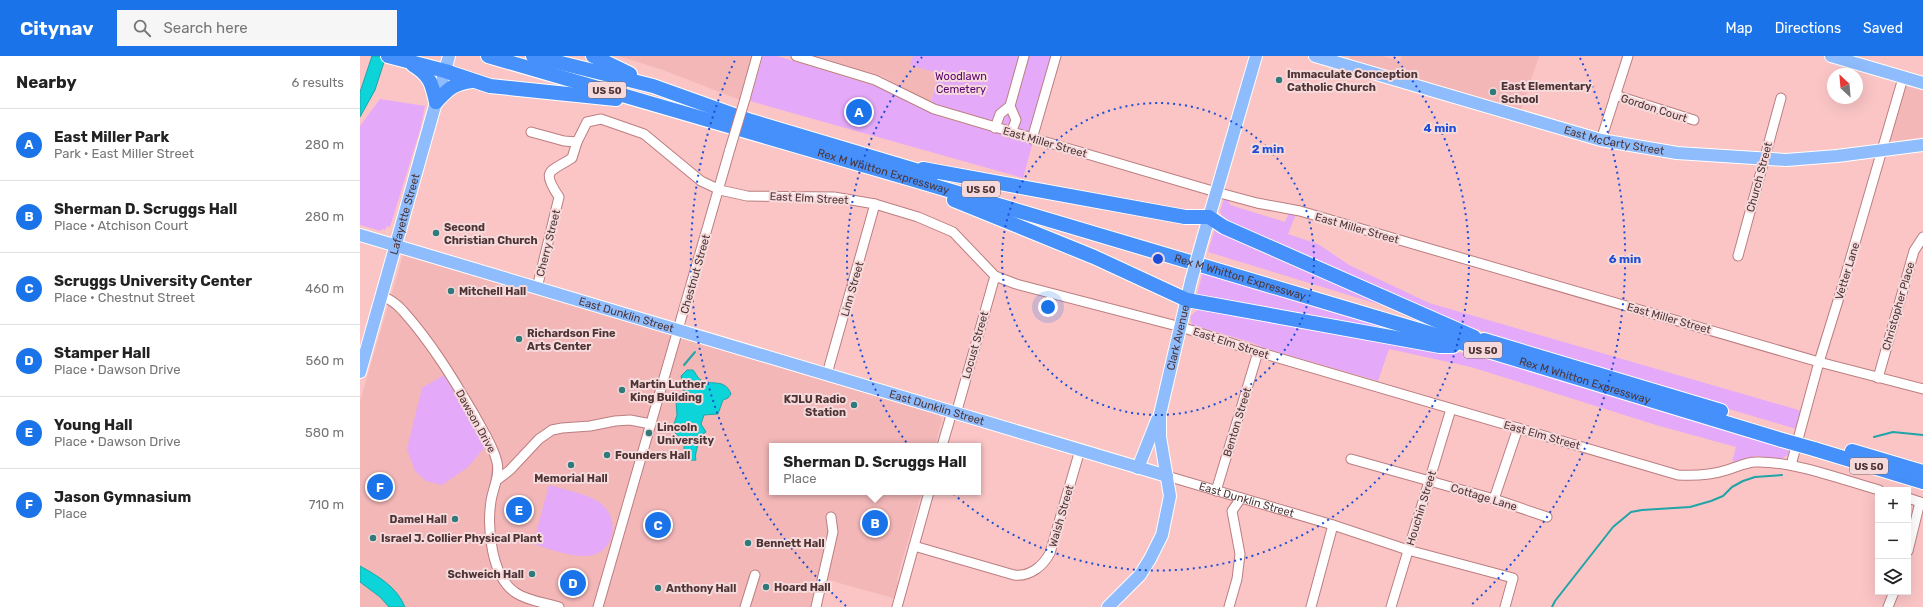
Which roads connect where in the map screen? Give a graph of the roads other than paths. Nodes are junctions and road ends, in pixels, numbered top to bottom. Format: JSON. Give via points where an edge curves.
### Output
{"nodes":[{"id":1,"x":388,"y":56,"type":"edge"},
{"id":2,"x":449,"y":56,"type":"edge"},
{"id":3,"x":488,"y":56,"type":"edge"},
{"id":4,"x":533,"y":56,"type":"edge"},
{"id":5,"x":593,"y":56,"type":"edge"},
{"id":6,"x":758,"y":56,"type":"edge"},
{"id":7,"x":796,"y":56,"type":"edge"},
{"id":8,"x":1024,"y":56,"type":"edge"},
{"id":9,"x":1056,"y":56,"type":"edge"},
{"id":10,"x":1256,"y":56,"type":"edge"},
{"id":11,"x":1315,"y":56,"type":"edge"},
{"id":12,"x":1628,"y":56,"type":"edge"},
{"id":13,"x":1831,"y":56,"type":"edge"},
{"id":14,"x":1342,"y":60,"type":"edge"},
{"id":15,"x":408,"y":62,"type":"junction"},
{"id":16,"x":445,"y":71,"type":"junction"},
{"id":17,"x":1903,"y":78,"type":"junction"},
{"id":18,"x":473,"y":81,"type":"junction"},
{"id":19,"x":1923,"y":83,"type":"edge"},
{"id":20,"x":653,"y":86,"type":"junction"},
{"id":21,"x":1614,"y":95,"type":"junction"},
{"id":22,"x":1781,"y":98,"type":"dead end"},
{"id":23,"x":436,"y":102,"type":"junction"},
{"id":24,"x":650,"y":103,"type":"junction"},
{"id":25,"x":1010,"y":106,"type":"junction"},
{"id":26,"x":1694,"y":120,"type":"dead end"},
{"id":27,"x":995,"y":128,"type":"junction"},
{"id":28,"x":531,"y":132,"type":"dead end"},
{"id":29,"x":1011,"y":133,"type":"junction"},
{"id":30,"x":1032,"y":139,"type":"junction"},
{"id":31,"x":1601,"y":140,"type":"junction"},
{"id":32,"x":577,"y":142,"type":"junction"},
{"id":33,"x":1923,"y":145,"type":"edge"},
{"id":34,"x":1882,"y":151,"type":"junction"},
{"id":35,"x":1763,"y":159,"type":"junction"},
{"id":36,"x":900,"y":165,"type":"junction"},
{"id":37,"x":921,"y":182,"type":"junction"},
{"id":38,"x":720,"y":190,"type":"junction"},
{"id":39,"x":1216,"y":192,"type":"junction"},
{"id":40,"x":875,"y":204,"type":"junction"},
{"id":41,"x":1209,"y":217,"type":"junction"},
{"id":42,"x":360,"y":235,"type":"edge"},
{"id":43,"x":1923,"y":236,"type":"edge"},
{"id":44,"x":396,"y":245,"type":"junction"},
{"id":45,"x":1738,"y":256,"type":"dead end"},
{"id":46,"x":995,"y":276,"type":"junction"},
{"id":47,"x":537,"y":288,"type":"junction"},
{"id":48,"x":381,"y":296,"type":"junction"},
{"id":49,"x":1187,"y":300,"type":"junction"},
{"id":50,"x":1181,"y":327,"type":"junction"},
{"id":51,"x":678,"y":330,"type":"junction"},
{"id":52,"x":1473,"y":342,"type":"junction"},
{"id":53,"x":1258,"y":352,"type":"junction"},
{"id":54,"x":1819,"y":362,"type":"junction"},
{"id":55,"x":360,"y":372,"type":"edge"},
{"id":56,"x":827,"y":374,"type":"junction"},
{"id":57,"x":1878,"y":378,"type":"junction"},
{"id":58,"x":1923,"y":389,"type":"edge"},
{"id":59,"x":1451,"y":409,"type":"junction"},
{"id":60,"x":954,"y":413,"type":"junction"},
{"id":61,"x":1160,"y":414,"type":"junction"},
{"id":62,"x":651,"y":424,"type":"junction"},
{"id":63,"x":1518,"y":428,"type":"junction"},
{"id":64,"x":943,"y":443,"type":"edge"},
{"id":65,"x":1815,"y":445,"type":"junction"},
{"id":66,"x":1162,"y":447,"type":"junction"},
{"id":67,"x":1080,"y":450,"type":"junction"},
{"id":68,"x":1351,"y":459,"type":"dead end"},
{"id":69,"x":1791,"y":465,"type":"junction"},
{"id":70,"x":1138,"y":468,"type":"junction"},
{"id":71,"x":1923,"y":472,"type":"edge"},
{"id":72,"x":1167,"y":476,"type":"junction"},
{"id":73,"x":497,"y":480,"type":"junction"},
{"id":74,"x":1430,"y":480,"type":"junction"},
{"id":75,"x":1923,"y":482,"type":"edge"},
{"id":76,"x":1875,"y":489,"type":"edge"},
{"id":77,"x":1220,"y":492,"type":"junction"},
{"id":78,"x":928,"y":495,"type":"edge"},
{"id":79,"x":1241,"y":498,"type":"junction"},
{"id":80,"x":1494,"y":499,"type":"junction"},
{"id":81,"x":1911,"y":499,"type":"edge"},
{"id":82,"x":1922,"y":502,"type":"edge"},
{"id":83,"x":1232,"y":511,"type":"junction"},
{"id":84,"x":831,"y":517,"type":"dead end"},
{"id":85,"x":1547,"y":517,"type":"dead end"},
{"id":86,"x":1333,"y":525,"type":"junction"},
{"id":87,"x":1911,"y":540,"type":"edge"},
{"id":88,"x":914,"y":546,"type":"junction"},
{"id":89,"x":1408,"y":550,"type":"junction"},
{"id":90,"x":755,"y":575,"type":"dead end"},
{"id":91,"x":1893,"y":595,"type":"edge"},
{"id":92,"x":597,"y":606,"type":"edge"},
{"id":93,"x":559,"y":607,"type":"edge"},
{"id":94,"x":745,"y":607,"type":"edge"},
{"id":95,"x":816,"y":607,"type":"edge"},
{"id":96,"x":897,"y":607,"type":"edge"},
{"id":97,"x":1108,"y":607,"type":"edge"},
{"id":98,"x":1229,"y":607,"type":"edge"},
{"id":99,"x":1311,"y":607,"type":"edge"},
{"id":100,"x":1391,"y":607,"type":"edge"},
{"id":101,"x":1505,"y":607,"type":"edge"},
{"id":102,"x":1888,"y":607,"type":"edge"}],
"edges":[{"from":1,"to":15,"type":"highway"},
{"from":2,"to":16,"type":"main road","name":"Lafayette Street"},
{"from":3,"to":24,"type":"highway","name":"Rex M Whitton Expressway","number":"US 50"},
{"from":4,"to":20,"type":"highway","name":"Rex M Whitton Expressway","number":"US 50"},
{"from":5,"to":20,"type":"highway"},
{"from":6,"to":38,"type":"street","name":"Chestnut Street","bridge":true},
{"from":7,"to":27,"type":"street","name":"East Miller Street","via":[[875,80],[934,109]]},
{"from":8,"to":25,"type":"street"},
{"from":9,"to":30,"type":"street"},
{"from":10,"to":39,"type":"main road","name":"Clark Avenue"},
{"from":11,"to":14,"type":"main road","name":"East McCarty Street"},
{"from":12,"to":21,"type":"street"},
{"from":13,"to":17,"type":"main road"},
{"from":14,"to":31,"type":"main road","name":"East McCarty Street"},
{"from":15,"to":16,"type":"highway"},
{"from":15,"to":23,"type":"highway","via":[[424,72],[433,86]]},
{"from":16,"to":18,"type":"highway"},
{"from":16,"to":23,"type":"main road","name":"Lafayette Street"},
{"from":17,"to":19,"type":"main road"},
{"from":17,"to":34,"type":"street","name":"Vetter Lane"},
{"from":18,"to":23,"type":"highway","via":[[459,82]]},
{"from":18,"to":24,"type":"highway","via":[[490,86]]},
{"from":20,"to":36,"type":"highway","name":"Rex M Whitton Expressway","number":"US 50","via":[[751,121]]},
{"from":21,"to":26,"type":"street","name":"Gordon Court"},
{"from":21,"to":31,"type":"street"},
{"from":22,"to":35,"type":"street","name":"Church Street"},
{"from":23,"to":44,"type":"main road","name":"Lafayette Street"},
{"from":24,"to":37,"type":"highway","name":"Rex M Whitton Expressway","number":"US 50"},
{"from":25,"to":27,"type":"street","via":[[1000,114]]},
{"from":25,"to":29,"type":"street","via":[[1016,120]]},
{"from":27,"to":29,"type":"street","name":"East Miller Street"},
{"from":28,"to":32,"type":"street"},
{"from":29,"to":30,"type":"street","name":"East Miller Street"},
{"from":30,"to":39,"type":"street","name":"East Miller Street"},
{"from":31,"to":35,"type":"main road","name":"East McCarty Street","via":[[1677,153]]},
{"from":32,"to":38,"type":"street","name":"East Elm Street","via":[[587,122],[601,119],[644,134],[695,177]]},
{"from":32,"to":47,"type":"street","name":"Cherry Street","via":[[572,158],[550,172],[550,183],[559,197]]},
{"from":33,"to":34,"type":"main road","name":"East McCarty Street"},
{"from":34,"to":35,"type":"main road","name":"East McCarty Street"},
{"from":34,"to":54,"type":"street","name":"Vetter Lane"},
{"from":35,"to":45,"type":"street","name":"Church Street"},
{"from":36,"to":41,"type":"highway","via":[[1185,216]]},
{"from":36,"to":52,"type":"highway","name":"Rex M Whitton Expressway","number":"US 50"},
{"from":37,"to":49,"type":"highway","via":[[959,202],[1094,257]]},
{"from":37,"to":52,"type":"highway","name":"Rex M Whitton Expressway","number":"US 50"},
{"from":38,"to":40,"type":"street","name":"East Elm Street","via":[[747,196],[834,197]]},
{"from":38,"to":51,"type":"street","name":"Chestnut Street"},
{"from":39,"to":41,"type":"main road","name":"Clark Avenue"},
{"from":39,"to":54,"type":"street","name":"East Miller Street","via":[[1300,211]]},
{"from":40,"to":46,"type":"street","name":"East Elm Street","via":[[918,217],[953,232]]},
{"from":40,"to":56,"type":"street","name":"Linn Street"},
{"from":41,"to":49,"type":"main road","name":"Clark Avenue","bridge":true},
{"from":41,"to":52,"type":"highway","via":[[1224,228]]},
{"from":42,"to":44,"type":"main road","name":"East Dunklin Street"},
{"from":43,"to":57,"type":"street","name":"Christopher Place","via":[[1914,251]]},
{"from":44,"to":47,"type":"main road","name":"East Dunklin Street"},
{"from":44,"to":48,"type":"main road","name":"Lafayette Street"},
{"from":46,"to":50,"type":"street","name":"East Elm Street","via":[[1016,284]]},
{"from":46,"to":60,"type":"street","name":"Locust Street"},
{"from":47,"to":51,"type":"main road","name":"East Dunklin Street"},
{"from":48,"to":55,"type":"main road","name":"Lafayette Street"},
{"from":48,"to":73,"type":"street","name":"Dawson Drive","via":[[390,299],[403,310],[460,390],[491,444],[497,463]]},
{"from":49,"to":50,"type":"main road","name":"Clark Avenue"},
{"from":49,"to":52,"type":"highway","via":[[1440,346]]},
{"from":50,"to":53,"type":"street","name":"East Elm Street"},
{"from":50,"to":61,"type":"main road","name":"Clark Avenue"},
{"from":51,"to":56,"type":"main road","name":"East Dunklin Street"},
{"from":51,"to":62,"type":"street","name":"Chestnut Street"},
{"from":52,"to":65,"type":"highway","name":"Rex M Whitton Expressway","number":"US 50","bridge":true},
{"from":53,"to":59,"type":"street","name":"East Elm Street"},
{"from":53,"to":77,"type":"street","name":"Benton Street"},
{"from":54,"to":57,"type":"street","name":"East Miller Street"},
{"from":54,"to":69,"type":"street","name":"Vetter Lane"},
{"from":56,"to":60,"type":"main road","name":"East Dunklin Street"},
{"from":57,"to":58,"type":"street","name":"East Miller Street"},
{"from":59,"to":63,"type":"street","name":"East Elm Street"},
{"from":59,"to":74,"type":"street","name":"Houchin Street"},
{"from":60,"to":64,"type":"street","name":"Locust Street"},
{"from":60,"to":67,"type":"main road","name":"East Dunklin Street"},
{"from":61,"to":66,"type":"main road","name":"Clark Avenue"},
{"from":61,"to":70,"type":"main road"},
{"from":62,"to":73,"type":"street","via":[[630,420],[552,430],[539,439]]},
{"from":62,"to":92,"type":"street","name":"Chestnut Street"},
{"from":63,"to":69,"type":"street","name":"East Elm Street","via":[[1678,475],[1710,475],[1755,462]]},
{"from":63,"to":80,"type":"street"},
{"from":65,"to":71,"type":"highway","name":"Rex M Whitton Expressway","number":"US 50"},
{"from":65,"to":75,"type":"highway","name":"Rex M Whitton Expressway","number":"US 50"},
{"from":66,"to":70,"type":"main road"},
{"from":66,"to":72,"type":"main road","name":"Clark Avenue"},
{"from":67,"to":70,"type":"main road","name":"East Dunklin Street"},
{"from":67,"to":88,"type":"street","name":"Walsh Street","via":[[1050,553],[1034,571],[1026,575],[1014,575]]},
{"from":68,"to":74,"type":"street","name":"Cottage Lane"},
{"from":69,"to":76,"type":"street","name":"East Elm Street"},
{"from":70,"to":72,"type":"main road","name":"East Dunklin Street"},
{"from":72,"to":77,"type":"street","name":"East Dunklin Street"},
{"from":72,"to":97,"type":"main road","name":"Clark Avenue","via":[[1170,496],[1162,535],[1140,575]]},
{"from":73,"to":93,"type":"street","name":"Dawson Drive","via":[[491,500],[490,523],[497,570],[501,578],[521,596]]},
{"from":74,"to":80,"type":"street","name":"Cottage Lane"},
{"from":74,"to":89,"type":"street","name":"Houchin Street"},
{"from":77,"to":79,"type":"street","name":"East Dunklin Street"},
{"from":77,"to":83,"type":"street"},
{"from":78,"to":88,"type":"street"},
{"from":79,"to":83,"type":"street"},
{"from":79,"to":86,"type":"street","name":"East Dunklin Street"},
{"from":80,"to":85,"type":"street","name":"Cottage Lane"},
{"from":81,"to":82,"type":"street"},
{"from":82,"to":87,"type":"street"},
{"from":83,"to":98,"type":"street","via":[[1240,554],[1237,579]]},
{"from":84,"to":95,"type":"street","via":[[833,532]]},
{"from":86,"to":89,"type":"street","name":"East Dunklin Street"},
{"from":86,"to":99,"type":"street"},
{"from":88,"to":96,"type":"street"},
{"from":89,"to":100,"type":"street","name":"Houchin Street"},
{"from":89,"to":101,"type":"street","name":"East Dunklin Street","via":[[1513,578]]},
{"from":90,"to":94,"type":"street"},
{"from":91,"to":102,"type":"street"}]}
